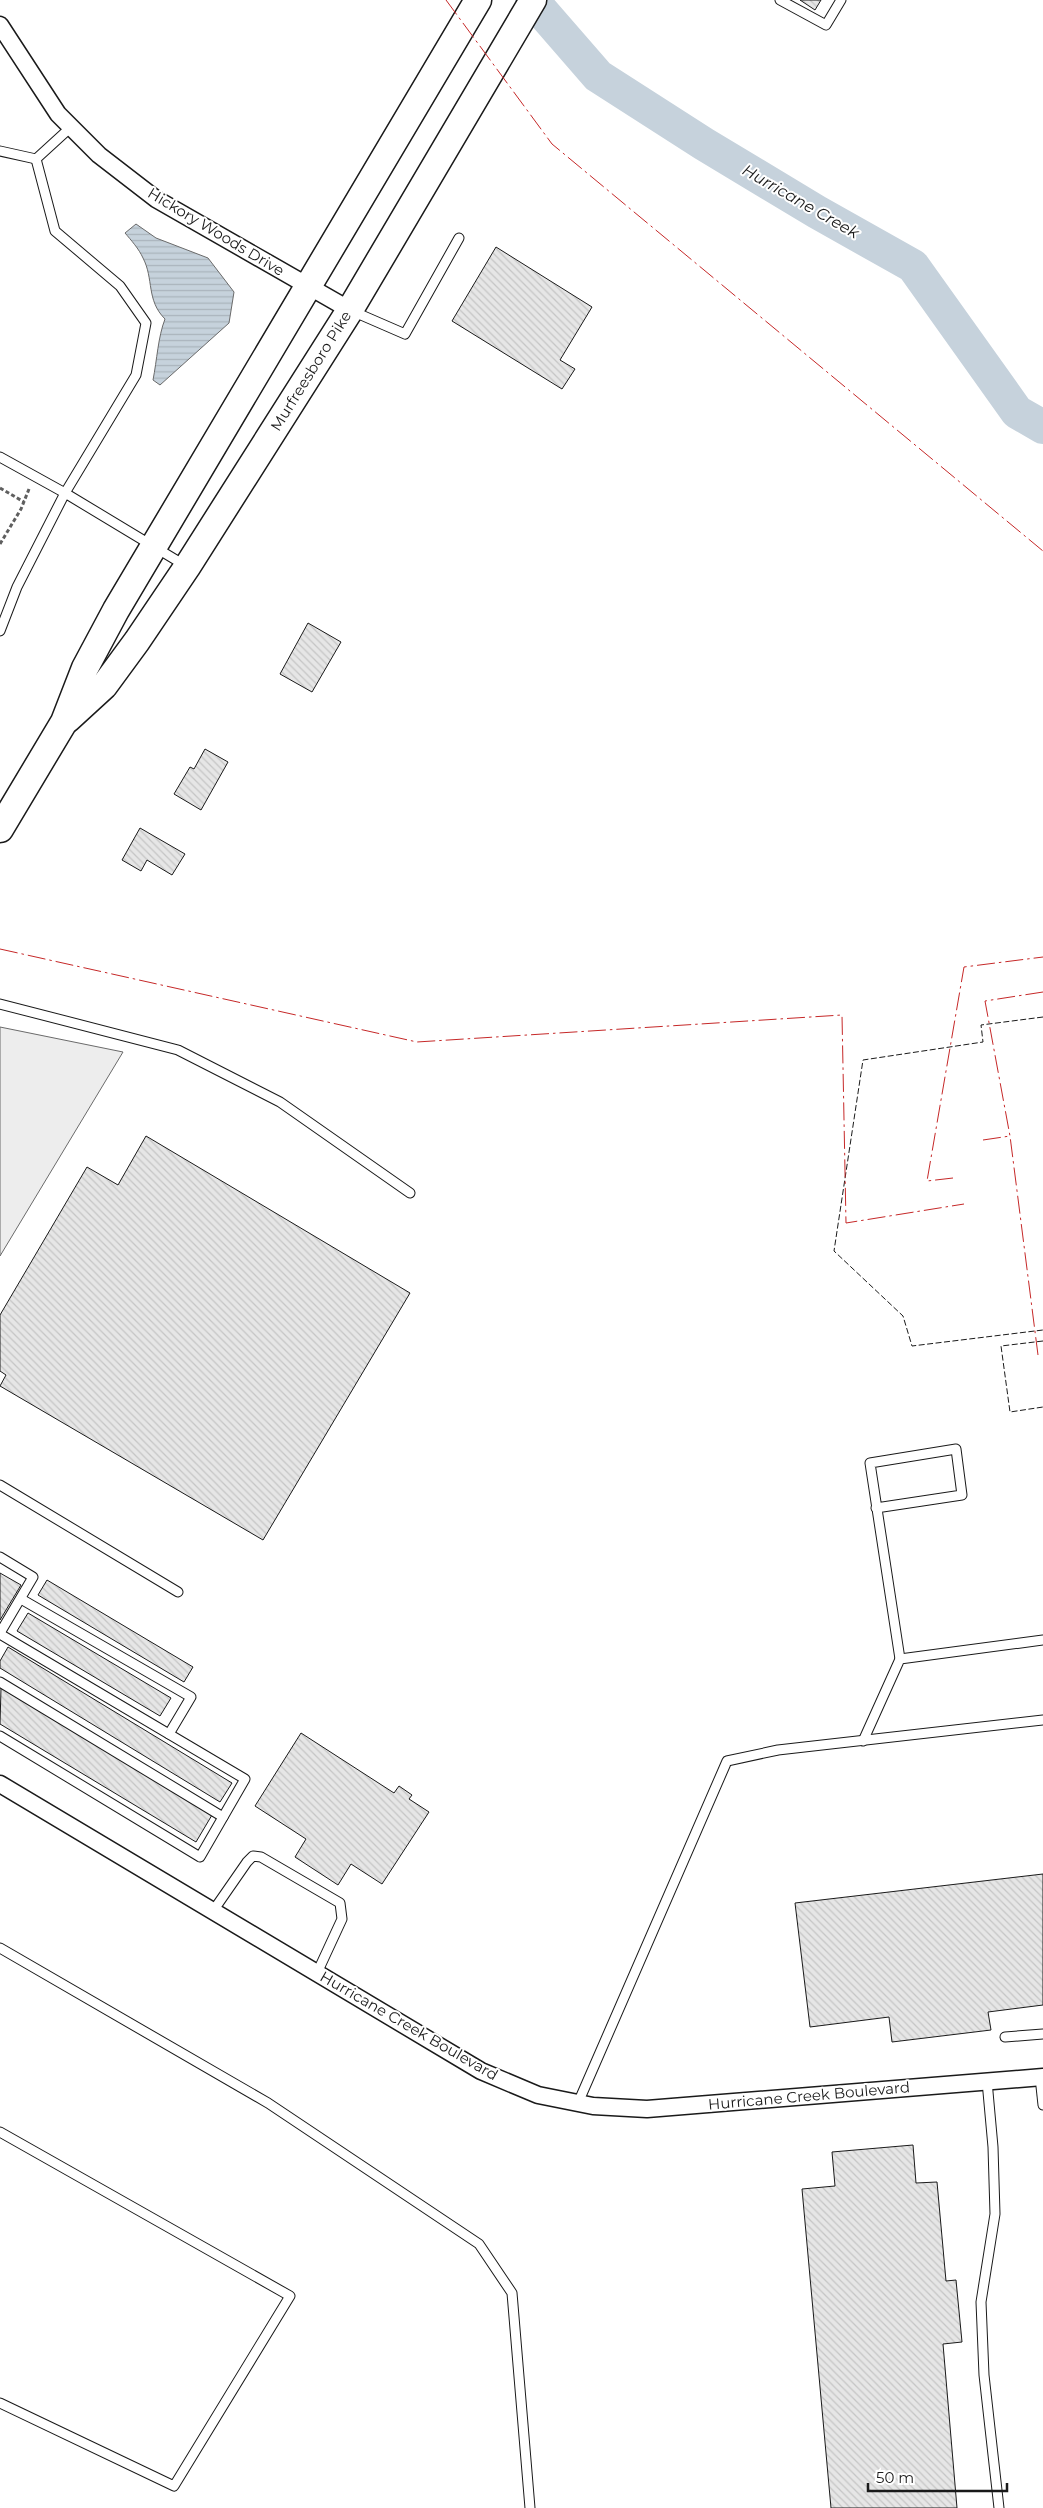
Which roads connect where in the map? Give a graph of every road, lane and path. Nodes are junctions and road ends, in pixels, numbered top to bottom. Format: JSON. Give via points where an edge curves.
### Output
{"nodes":[{"id":1,"x":478,"y":0,"type":"edge"},
{"id":2,"x":533,"y":0,"type":"edge"},
{"id":3,"x":780,"y":0,"type":"edge"},
{"id":4,"x":841,"y":0,"type":"edge"},
{"id":5,"x":0,"y":25,"type":"edge"},
{"id":6,"x":71,"y":128,"type":"junction"},
{"id":7,"x":0,"y":151,"type":"edge"},
{"id":8,"x":36,"y":159,"type":"junction"},
{"id":9,"x":459,"y":238,"type":"dead end"},
{"id":10,"x":308,"y":287,"type":"junction"},
{"id":11,"x":350,"y":310,"type":"junction"},
{"id":12,"x":0,"y":457,"type":"edge"},
{"id":13,"x":0,"y":488,"type":"edge"},
{"id":14,"x":29,"y":489,"type":"dead end"},
{"id":15,"x":65,"y":493,"type":"junction"},
{"id":16,"x":24,"y":502,"type":"junction"},
{"id":17,"x":0,"y":544,"type":"edge"},
{"id":18,"x":153,"y":547,"type":"junction"},
{"id":19,"x":187,"y":567,"type":"junction"},
{"id":20,"x":0,"y":631,"type":"edge"},
{"id":21,"x":64,"y":722,"type":"junction"},
{"id":22,"x":0,"y":829,"type":"edge"},
{"id":23,"x":0,"y":1004,"type":"edge"},
{"id":24,"x":410,"y":1193,"type":"dead end"},
{"id":25,"x":0,"y":1484,"type":"edge"},
{"id":26,"x":876,"y":1508,"type":"junction"},
{"id":27,"x":0,"y":1557,"type":"edge"},
{"id":28,"x":178,"y":1592,"type":"dead end"},
{"id":29,"x":21,"y":1599,"type":"junction"},
{"id":30,"x":0,"y":1633,"type":"edge"},
{"id":31,"x":1043,"y":1640,"type":"edge"},
{"id":32,"x":900,"y":1659,"type":"junction"},
{"id":33,"x":0,"y":1682,"type":"edge"},
{"id":34,"x":1043,"y":1720,"type":"edge"},
{"id":35,"x":169,"y":1734,"type":"junction"},
{"id":36,"x":0,"y":1736,"type":"edge"},
{"id":37,"x":862,"y":1741,"type":"junction"},
{"id":38,"x":0,"y":1784,"type":"edge"},
{"id":39,"x":223,"y":1817,"type":"junction"},
{"id":40,"x":213,"y":1911,"type":"junction"},
{"id":41,"x":0,"y":1948,"type":"edge"},
{"id":42,"x":317,"y":1973,"type":"junction"},
{"id":43,"x":1043,"y":2034,"type":"edge"},
{"id":44,"x":1005,"y":2037,"type":"dead end"},
{"id":45,"x":1042,"y":2077,"type":"edge"},
{"id":46,"x":987,"y":2081,"type":"junction"},
{"id":47,"x":578,"y":2103,"type":"junction"},
{"id":48,"x":1043,"y":2105,"type":"edge"},
{"id":49,"x":0,"y":2132,"type":"edge"},
{"id":50,"x":0,"y":2403,"type":"edge"},
{"id":51,"x":530,"y":2508,"type":"edge"},
{"id":52,"x":999,"y":2508,"type":"edge"}],
"edges":[{"from":1,"to":10,"type":"main road","name":"Murfreesboro Pike"},
{"from":2,"to":11,"type":"main road","name":"Murfreesboro Pike"},
{"from":3,"to":4,"type":"lane","via":[[826,25]]},
{"from":5,"to":6,"type":"street","name":"Hickory Woods Drive","via":[[58,114]]},
{"from":6,"to":8,"type":"lane"},
{"from":6,"to":10,"type":"street","name":"Hickory Woods Drive","via":[[99,155],[156,199]]},
{"from":7,"to":8,"type":"lane"},
{"from":8,"to":15,"type":"lane","via":[[55,231],[120,286],[146,323],[136,375]]},
{"from":9,"to":11,"type":"lane","via":[[405,334]]},
{"from":10,"to":11,"type":"street","name":"Hickory Woods Drive"},
{"from":10,"to":18,"type":"main road","name":"Murfreesboro Pike"},
{"from":11,"to":19,"type":"main road","name":"Murfreesboro Pike"},
{"from":12,"to":15,"type":"lane"},
{"from":13,"to":16,"type":"path"},
{"from":14,"to":16,"type":"path"},
{"from":15,"to":18,"type":"lane"},
{"from":15,"to":20,"type":"lane","via":[[17,587]]},
{"from":16,"to":17,"type":"path"},
{"from":18,"to":19,"type":"lane"},
{"from":18,"to":21,"type":"main road","name":"Murfreesboro Pike","via":[[85,668]]},
{"from":19,"to":21,"type":"main road","name":"Murfreesboro Pike","via":[[104,686]]},
{"from":21,"to":22,"type":"main road","name":"Murfreesboro Pike"},
{"from":23,"to":24,"type":"lane","via":[[178,1050],[280,1102]]},
{"from":25,"to":28,"type":"lane"},
{"from":26,"to":26,"type":"lane","via":[[870,1463],[956,1449],[962,1495]]},
{"from":26,"to":32,"type":"lane"},
{"from":27,"to":29,"type":"lane","via":[[34,1577]]},
{"from":29,"to":30,"type":"lane"},
{"from":29,"to":35,"type":"lane","via":[[191,1697]]},
{"from":30,"to":35,"type":"lane"},
{"from":31,"to":32,"type":"lane"},
{"from":32,"to":37,"type":"lane"},
{"from":33,"to":39,"type":"lane"},
{"from":34,"to":37,"type":"lane"},
{"from":35,"to":39,"type":"lane","via":[[245,1779]]},
{"from":36,"to":39,"type":"lane","via":[[200,1858]]},
{"from":37,"to":47,"type":"lane","via":[[778,1750],[727,1761]]},
{"from":38,"to":40,"type":"street","name":"Hurricane Creek Boulevard"},
{"from":40,"to":42,"type":"street","name":"Hurricane Creek Boulevard"},
{"from":40,"to":42,"type":"lane","via":[[253,1856],[261,1857],[340,1903],[342,1919]]},
{"from":41,"to":51,"type":"lane","via":[[268,2103],[479,2244],[512,2293]]},
{"from":42,"to":47,"type":"street","name":"Hurricane Creek Boulevard","via":[[481,2070],[538,2095]]},
{"from":43,"to":44,"type":"lane"},
{"from":45,"to":46,"type":"street","name":"Hurricane Creek Boulevard"},
{"from":45,"to":48,"type":"lane"},
{"from":46,"to":47,"type":"street","name":"Hurricane Creek Boulevard","via":[[647,2108]]},
{"from":46,"to":52,"type":"lane","via":[[995,2214],[982,2302],[984,2375]]},
{"from":49,"to":50,"type":"lane","via":[[290,2296],[174,2486]]}]}
